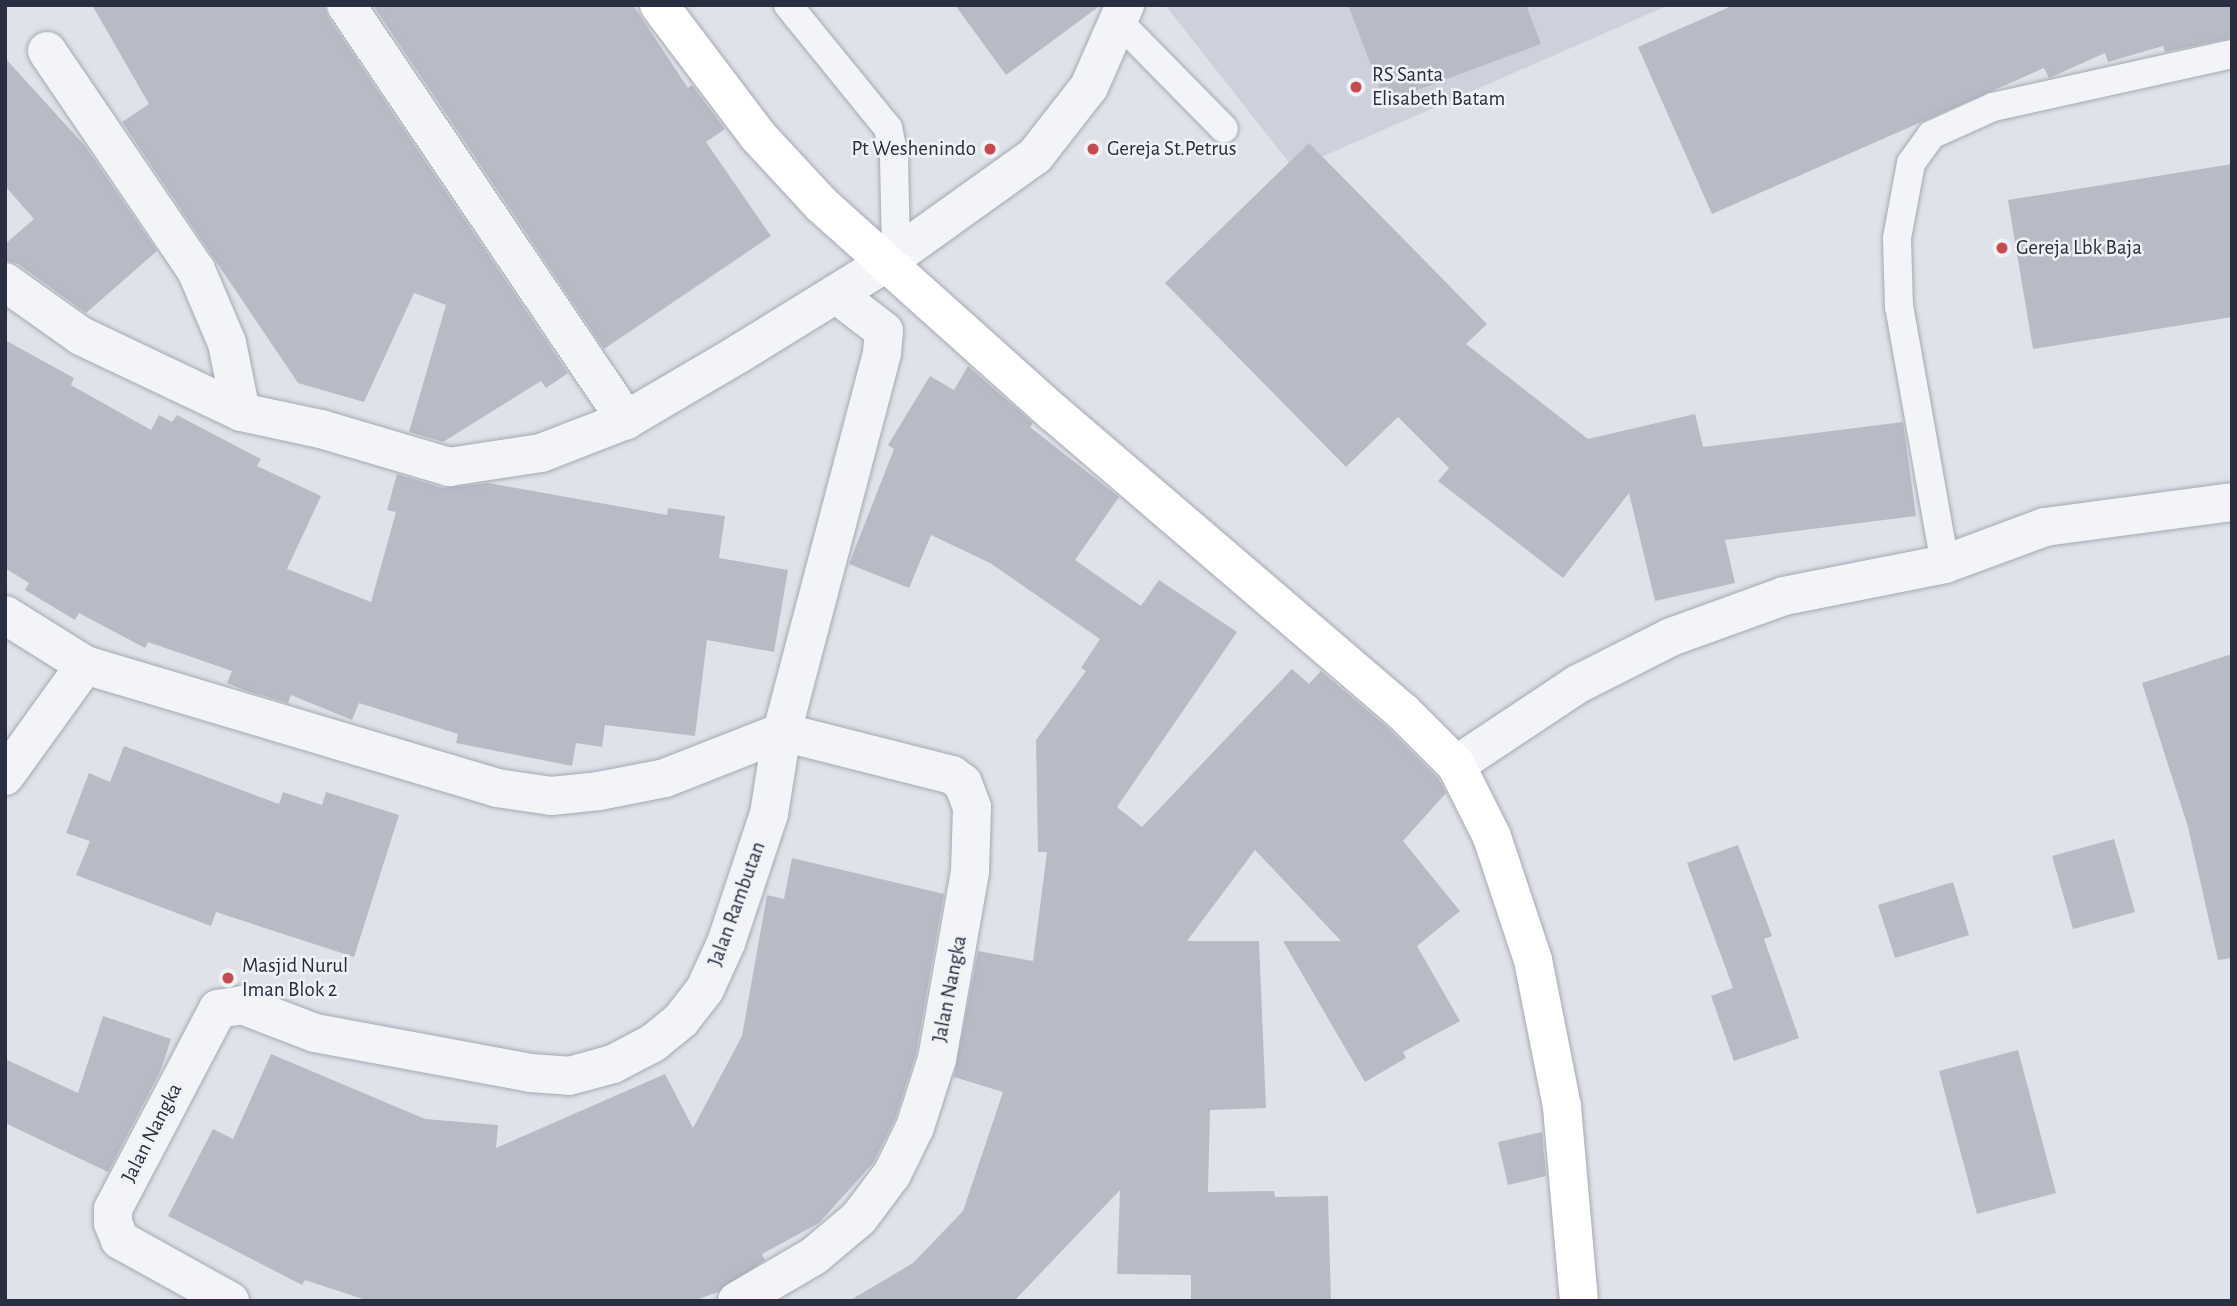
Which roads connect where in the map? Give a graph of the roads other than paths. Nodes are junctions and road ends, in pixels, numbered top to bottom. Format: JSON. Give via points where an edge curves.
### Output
{"nodes":[{"id":1,"x":346,"y":5,"type":"edge"},
{"id":2,"x":659,"y":5,"type":"edge"},
{"id":3,"x":789,"y":5,"type":"edge"},
{"id":4,"x":1123,"y":14,"type":"edge"},
{"id":5,"x":47,"y":51,"type":"dead end"},
{"id":6,"x":2232,"y":54,"type":"edge"},
{"id":7,"x":1224,"y":129,"type":"dead end"},
{"id":8,"x":890,"y":259,"type":"junction"},
{"id":9,"x":5,"y":282,"type":"edge"},
{"id":10,"x":836,"y":294,"type":"junction"},
{"id":11,"x":241,"y":412,"type":"junction"},
{"id":12,"x":626,"y":420,"type":"junction"},
{"id":13,"x":2232,"y":502,"type":"edge"},
{"id":14,"x":1945,"y":564,"type":"junction"},
{"id":15,"x":5,"y":615,"type":"edge"},
{"id":16,"x":85,"y":664,"type":"junction"},
{"id":17,"x":782,"y":732,"type":"junction"},
{"id":18,"x":1456,"y":765,"type":"junction"},
{"id":19,"x":5,"y":776,"type":"edge"},
{"id":20,"x":315,"y":1033,"type":"joint"},
{"id":21,"x":230,"y":1301,"type":"edge"},
{"id":22,"x":737,"y":1301,"type":"edge"},
{"id":23,"x":1579,"y":1301,"type":"edge"}],
"edges":[{"from":1,"to":12,"type":"street"},
{"from":2,"to":8,"type":"street","via":[[758,136]]},
{"from":3,"to":8,"type":"lane","via":[[888,128],[894,157]]},
{"from":4,"to":7,"type":"lane"},
{"from":4,"to":8,"type":"street","via":[[1089,87],[1035,156]]},
{"from":5,"to":11,"type":"street","via":[[196,270],[227,343]]},
{"from":6,"to":14,"type":"lane","via":[[1993,107],[1931,135],[1911,163],[1897,238],[1899,307]]},
{"from":8,"to":10,"type":"street"},
{"from":8,"to":18,"type":"street","via":[[1402,711]]},
{"from":9,"to":11,"type":"street","via":[[81,336]]},
{"from":10,"to":12,"type":"street"},
{"from":10,"to":17,"type":"street","name":"Jalan Rambutan","via":[[884,331],[882,353]]},
{"from":11,"to":12,"type":"street","via":[[449,467],[541,453]]},
{"from":13,"to":14,"type":"street","via":[[2045,527]]},
{"from":14,"to":18,"type":"street","via":[[1784,596],[1671,637],[1578,684]]},
{"from":15,"to":16,"type":"street"},
{"from":16,"to":17,"type":"street","via":[[497,788],[551,796],[664,778]]},
{"from":16,"to":19,"type":"street"},
{"from":17,"to":20,"type":"street","name":"Jalan Rambutan","via":[[769,814],[726,943],[705,989],[681,1020],[653,1043],[613,1064],[569,1076],[530,1073]]},
{"from":17,"to":22,"type":"street","name":"Jalan Nangka","via":[[952,775],[963,783],[972,807],[970,871],[937,1059],[915,1127],[892,1174],[859,1218],[814,1256]]},
{"from":18,"to":23,"type":"street","via":[[1492,837],[1533,960],[1562,1107]]},
{"from":20,"to":21,"type":"street","name":"Jalan Nangka","via":[[242,1005],[218,1009],[113,1209],[121,1240]]}]}
